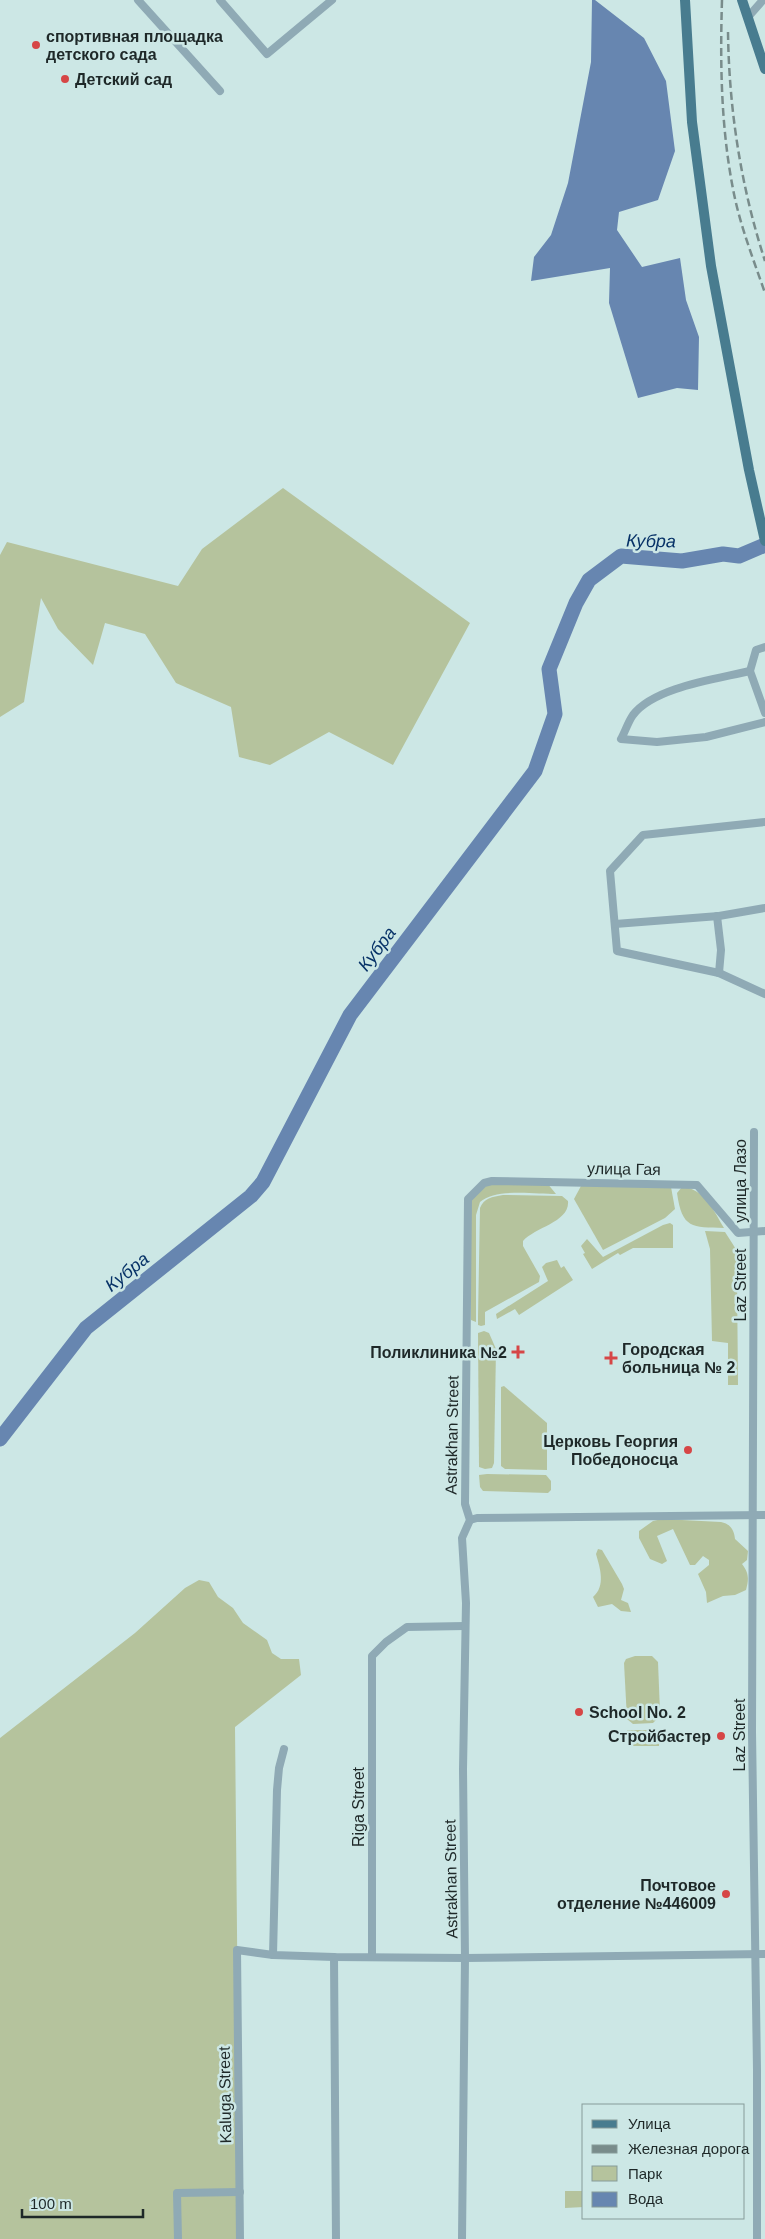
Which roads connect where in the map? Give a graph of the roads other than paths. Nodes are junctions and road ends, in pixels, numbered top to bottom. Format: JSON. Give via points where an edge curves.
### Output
{"nodes":[{"id":1,"x":138,"y":0,"type":"edge"},
{"id":2,"x":220,"y":0,"type":"edge"},
{"id":3,"x":332,"y":0,"type":"edge"},
{"id":4,"x":685,"y":0,"type":"edge"},
{"id":5,"x":742,"y":0,"type":"edge"},
{"id":6,"x":762,"y":0,"type":"edge"},
{"id":7,"x":748,"y":17,"type":"junction"},
{"id":8,"x":765,"y":69,"type":"edge"},
{"id":9,"x":220,"y":91,"type":"dead end"},
{"id":10,"x":765,"y":541,"type":"edge"},
{"id":11,"x":765,"y":647,"type":"edge"},
{"id":12,"x":750,"y":671,"type":"junction"},
{"id":13,"x":765,"y":712,"type":"edge"},
{"id":14,"x":765,"y":722,"type":"edge"},
{"id":15,"x":765,"y":822,"type":"edge"},
{"id":16,"x":765,"y":908,"type":"edge"},
{"id":17,"x":717,"y":916,"type":"junction"},
{"id":18,"x":615,"y":924,"type":"junction"},
{"id":19,"x":720,"y":973,"type":"junction"},
{"id":20,"x":765,"y":994,"type":"edge"},
{"id":21,"x":754,"y":1132,"type":"dead end"},
{"id":22,"x":468,"y":1200,"type":"joint"},
{"id":23,"x":765,"y":1231,"type":"edge"},
{"id":24,"x":753,"y":1232,"type":"junction"},
{"id":25,"x":765,"y":1515,"type":"edge"},
{"id":26,"x":754,"y":1516,"type":"junction"},
{"id":27,"x":470,"y":1520,"type":"junction"},
{"id":28,"x":465,"y":1626,"type":"junction"},
{"id":29,"x":284,"y":1749,"type":"dead end"},
{"id":30,"x":273,"y":1954,"type":"junction"},
{"id":31,"x":755,"y":1954,"type":"junction"},
{"id":32,"x":765,"y":1954,"type":"edge"},
{"id":33,"x":372,"y":1955,"type":"junction"},
{"id":34,"x":334,"y":1957,"type":"junction"},
{"id":35,"x":465,"y":1958,"type":"junction"},
{"id":36,"x":240,"y":2192,"type":"junction"},
{"id":37,"x":178,"y":2239,"type":"edge"},
{"id":38,"x":240,"y":2239,"type":"edge"},
{"id":39,"x":336,"y":2239,"type":"edge"},
{"id":40,"x":462,"y":2239,"type":"edge"},
{"id":41,"x":757,"y":2239,"type":"edge"}],
"edges":[{"from":1,"to":9,"type":"street"},
{"from":2,"to":3,"type":"street","via":[[267,54]]},
{"from":4,"to":10,"type":"main road","via":[[692,122],[709,247]]},
{"from":5,"to":7,"type":"main road"},
{"from":6,"to":7,"type":"street"},
{"from":7,"to":8,"type":"main road"},
{"from":11,"to":12,"type":"street","via":[[756,650]]},
{"from":12,"to":13,"type":"street"},
{"from":12,"to":14,"type":"street","via":[[671,691],[646,702],[633,715],[621,739],[658,742],[706,737]]},
{"from":15,"to":18,"type":"street","via":[[643,835],[610,871]]},
{"from":16,"to":17,"type":"street"},
{"from":17,"to":18,"type":"street"},
{"from":17,"to":19,"type":"street"},
{"from":18,"to":19,"type":"street","via":[[617,951]]},
{"from":19,"to":20,"type":"street"},
{"from":21,"to":24,"type":"street","name":"улица Лазо"},
{"from":22,"to":24,"type":"street","name":"улица Гая","via":[[484,1183],[492,1181],[697,1185],[738,1233]]},
{"from":22,"to":27,"type":"street","name":"Astrakhan Street","via":[[465,1504]]},
{"from":23,"to":24,"type":"street","name":"улица Гая"},
{"from":24,"to":26,"type":"street","name":"Laz Street"},
{"from":25,"to":26,"type":"street"},
{"from":26,"to":27,"type":"street"},
{"from":26,"to":31,"type":"street","name":"Laz Street","via":[[752,1741]]},
{"from":27,"to":28,"type":"street","name":"Astrakhan Street","via":[[462,1538]]},
{"from":28,"to":33,"type":"street","name":"Riga Street","via":[[407,1627],[379,1647],[371,1659]]},
{"from":28,"to":35,"type":"street","name":"Astrakhan Street"},
{"from":29,"to":30,"type":"street","via":[[277,1790]]},
{"from":30,"to":34,"type":"street"},
{"from":30,"to":36,"type":"street","name":"Kaluga Street","via":[[237,1950]]},
{"from":31,"to":32,"type":"street"},
{"from":31,"to":35,"type":"street"},
{"from":31,"to":41,"type":"street","name":"Laz Street"},
{"from":33,"to":34,"type":"street"},
{"from":33,"to":35,"type":"street"},
{"from":34,"to":39,"type":"street"},
{"from":35,"to":40,"type":"street","name":"Astrakhan Street"},
{"from":36,"to":37,"type":"street","via":[[178,2192]]},
{"from":36,"to":38,"type":"street","name":"Kaluga Street"}]}
